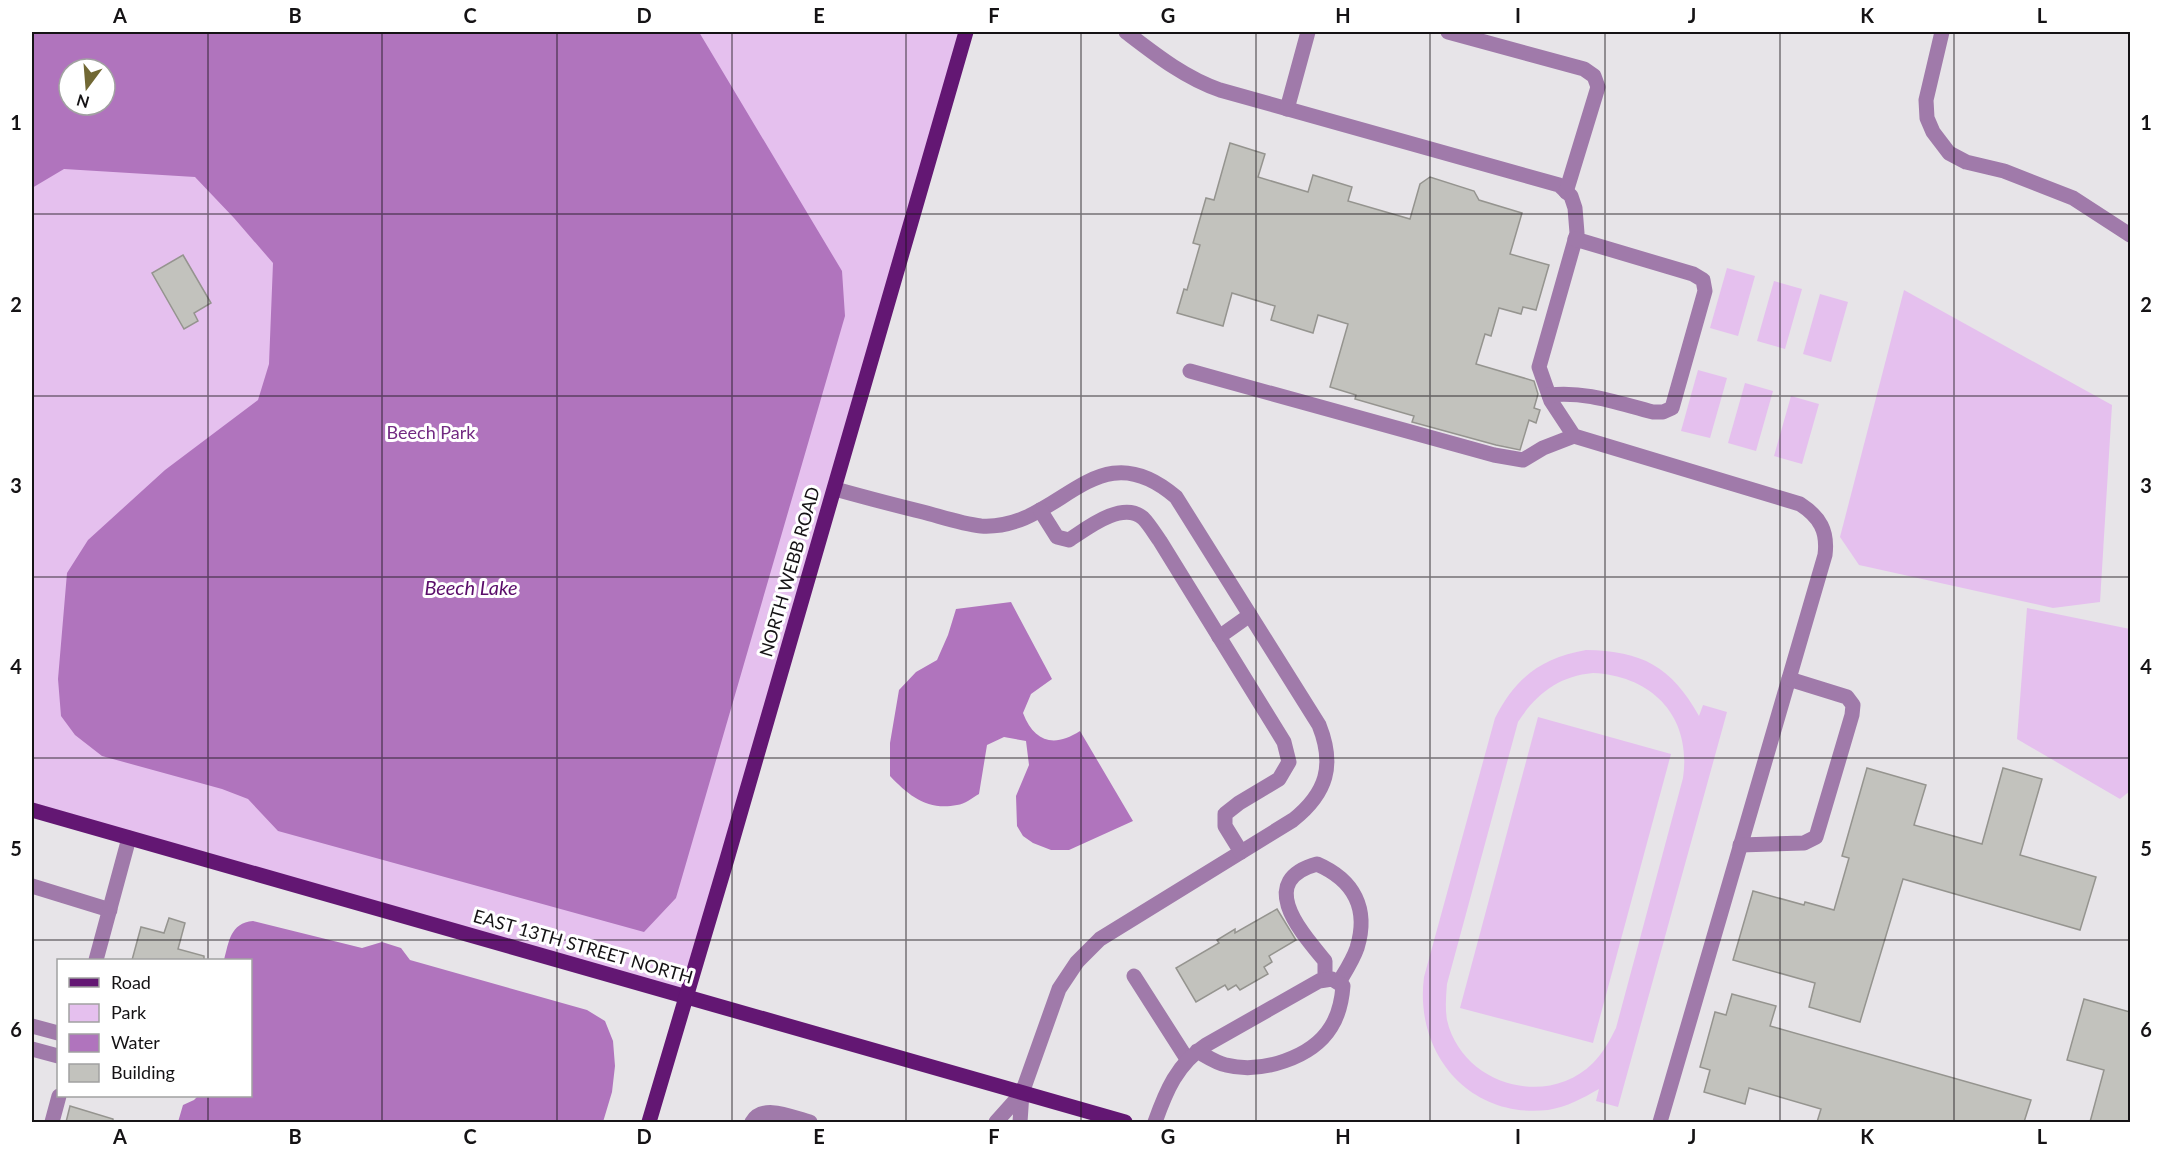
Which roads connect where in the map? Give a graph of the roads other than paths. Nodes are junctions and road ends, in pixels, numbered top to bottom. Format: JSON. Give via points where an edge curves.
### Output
{"nodes":[{"id":1,"x":966,"y":32,"type":"edge"},
{"id":2,"x":1126,"y":32,"type":"edge"},
{"id":3,"x":1308,"y":32,"type":"edge"},
{"id":4,"x":1448,"y":32,"type":"edge"},
{"id":5,"x":1942,"y":32,"type":"edge"},
{"id":6,"x":1287,"y":109,"type":"junction"},
{"id":7,"x":1566,"y":192,"type":"junction"},
{"id":8,"x":2130,"y":235,"type":"edge"},
{"id":9,"x":1575,"y":239,"type":"junction"},
{"id":10,"x":1190,"y":371,"type":"dead end"},
{"id":11,"x":1549,"y":396,"type":"junction"},
{"id":12,"x":1574,"y":436,"type":"junction"},
{"id":13,"x":835,"y":489,"type":"junction"},
{"id":14,"x":1040,"y":510,"type":"junction"},
{"id":15,"x":1250,"y":615,"type":"junction"},
{"id":16,"x":1219,"y":637,"type":"junction"},
{"id":17,"x":1789,"y":680,"type":"junction"},
{"id":18,"x":32,"y":810,"type":"edge"},
{"id":19,"x":129,"y":838,"type":"junction"},
{"id":20,"x":1740,"y":845,"type":"junction"},
{"id":21,"x":1241,"y":852,"type":"junction"},
{"id":22,"x":32,"y":886,"type":"edge"},
{"id":23,"x":110,"y":910,"type":"junction"},
{"id":24,"x":96,"y":959,"type":"edge"},
{"id":25,"x":1134,"y":976,"type":"dead end"},
{"id":26,"x":1332,"y":981,"type":"junction"},
{"id":27,"x":686,"y":997,"type":"junction"},
{"id":28,"x":32,"y":1026,"type":"edge"},
{"id":29,"x":57,"y":1033,"type":"edge"},
{"id":30,"x":32,"y":1049,"type":"edge"},
{"id":31,"x":1192,"y":1055,"type":"junction"},
{"id":32,"x":57,"y":1056,"type":"edge"},
{"id":33,"x":1022,"y":1093,"type":"junction"},
{"id":34,"x":58,"y":1097,"type":"edge"},
{"id":35,"x":52,"y":1122,"type":"edge"},
{"id":36,"x":649,"y":1122,"type":"edge"},
{"id":37,"x":752,"y":1122,"type":"edge"},
{"id":38,"x":810,"y":1122,"type":"edge"},
{"id":39,"x":996,"y":1122,"type":"edge"},
{"id":40,"x":1020,"y":1122,"type":"edge"},
{"id":41,"x":1125,"y":1122,"type":"edge"},
{"id":42,"x":1155,"y":1122,"type":"edge"},
{"id":43,"x":1660,"y":1122,"type":"edge"}],
"edges":[{"from":1,"to":13,"type":"main road","name":"NORTH WEBB ROAD"},
{"from":2,"to":6,"type":"street","via":[[1204,85]]},
{"from":3,"to":6,"type":"street"},
{"from":4,"to":7,"type":"street","via":[[1584,69],[1594,76],[1598,87]]},
{"from":5,"to":8,"type":"street","via":[[1926,100],[1927,118],[1949,153],[2073,198]]},
{"from":6,"to":7,"type":"street","via":[[1560,185]]},
{"from":7,"to":9,"type":"street","via":[[1577,217]]},
{"from":9,"to":11,"type":"street","via":[[1539,367]]},
{"from":9,"to":11,"type":"street","via":[[1693,274],[1703,280],[1705,291],[1672,408],[1653,412],[1591,396]]},
{"from":10,"to":12,"type":"street","via":[[1523,460]]},
{"from":11,"to":12,"type":"street"},
{"from":12,"to":17,"type":"street","via":[[1800,504],[1811,511],[1827,540]]},
{"from":13,"to":14,"type":"street","via":[[982,526],[1011,524]]},
{"from":13,"to":27,"type":"main road","name":"NORTH WEBB ROAD"},
{"from":14,"to":15,"type":"street","via":[[1075,488],[1115,471],[1133,472],[1163,485],[1176,497]]},
{"from":14,"to":16,"type":"street","via":[[1057,537],[1069,540],[1107,516],[1127,512],[1142,517]]},
{"from":15,"to":16,"type":"street"},
{"from":15,"to":21,"type":"street","via":[[1319,725],[1325,740],[1327,770],[1309,808]]},
{"from":16,"to":21,"type":"street","via":[[1284,741],[1289,762],[1279,779],[1225,814],[1225,826]]},
{"from":17,"to":20,"type":"street"},
{"from":17,"to":20,"type":"street","via":[[1847,697],[1853,705],[1816,837],[1804,843]]},
{"from":18,"to":19,"type":"main road","name":"EAST 13TH STREET NORTH"},
{"from":19,"to":23,"type":"street"},
{"from":19,"to":27,"type":"main road","name":"EAST 13TH STREET NORTH"},
{"from":20,"to":43,"type":"street"},
{"from":21,"to":33,"type":"street","via":[[1100,939],[1077,962],[1059,989]]},
{"from":22,"to":23,"type":"street"},
{"from":23,"to":24,"type":"street"},
{"from":25,"to":31,"type":"street"},
{"from":26,"to":26,"type":"street","via":[[1357,950],[1360,906],[1332,870],[1317,864],[1301,868],[1288,884],[1287,908],[1299,930],[1325,961]]},
{"from":26,"to":31,"type":"street","via":[[1311,985]]},
{"from":26,"to":31,"type":"street","via":[[1343,986],[1343,990],[1331,1027],[1323,1037],[1292,1057],[1260,1068],[1236,1067]]},
{"from":27,"to":33,"type":"main road","name":"EAST 13TH STREET NORTH"},
{"from":27,"to":36,"type":"main road","name":"NORTH WEBB ROAD"},
{"from":28,"to":29,"type":"street"},
{"from":30,"to":32,"type":"street"},
{"from":31,"to":42,"type":"street","via":[[1169,1085]]},
{"from":33,"to":39,"type":"street"},
{"from":33,"to":40,"type":"street"},
{"from":33,"to":41,"type":"main road","name":"EAST 13TH STREET NORTH"},
{"from":34,"to":35,"type":"street"},
{"from":37,"to":38,"type":"street","via":[[765,1112]]}]}
